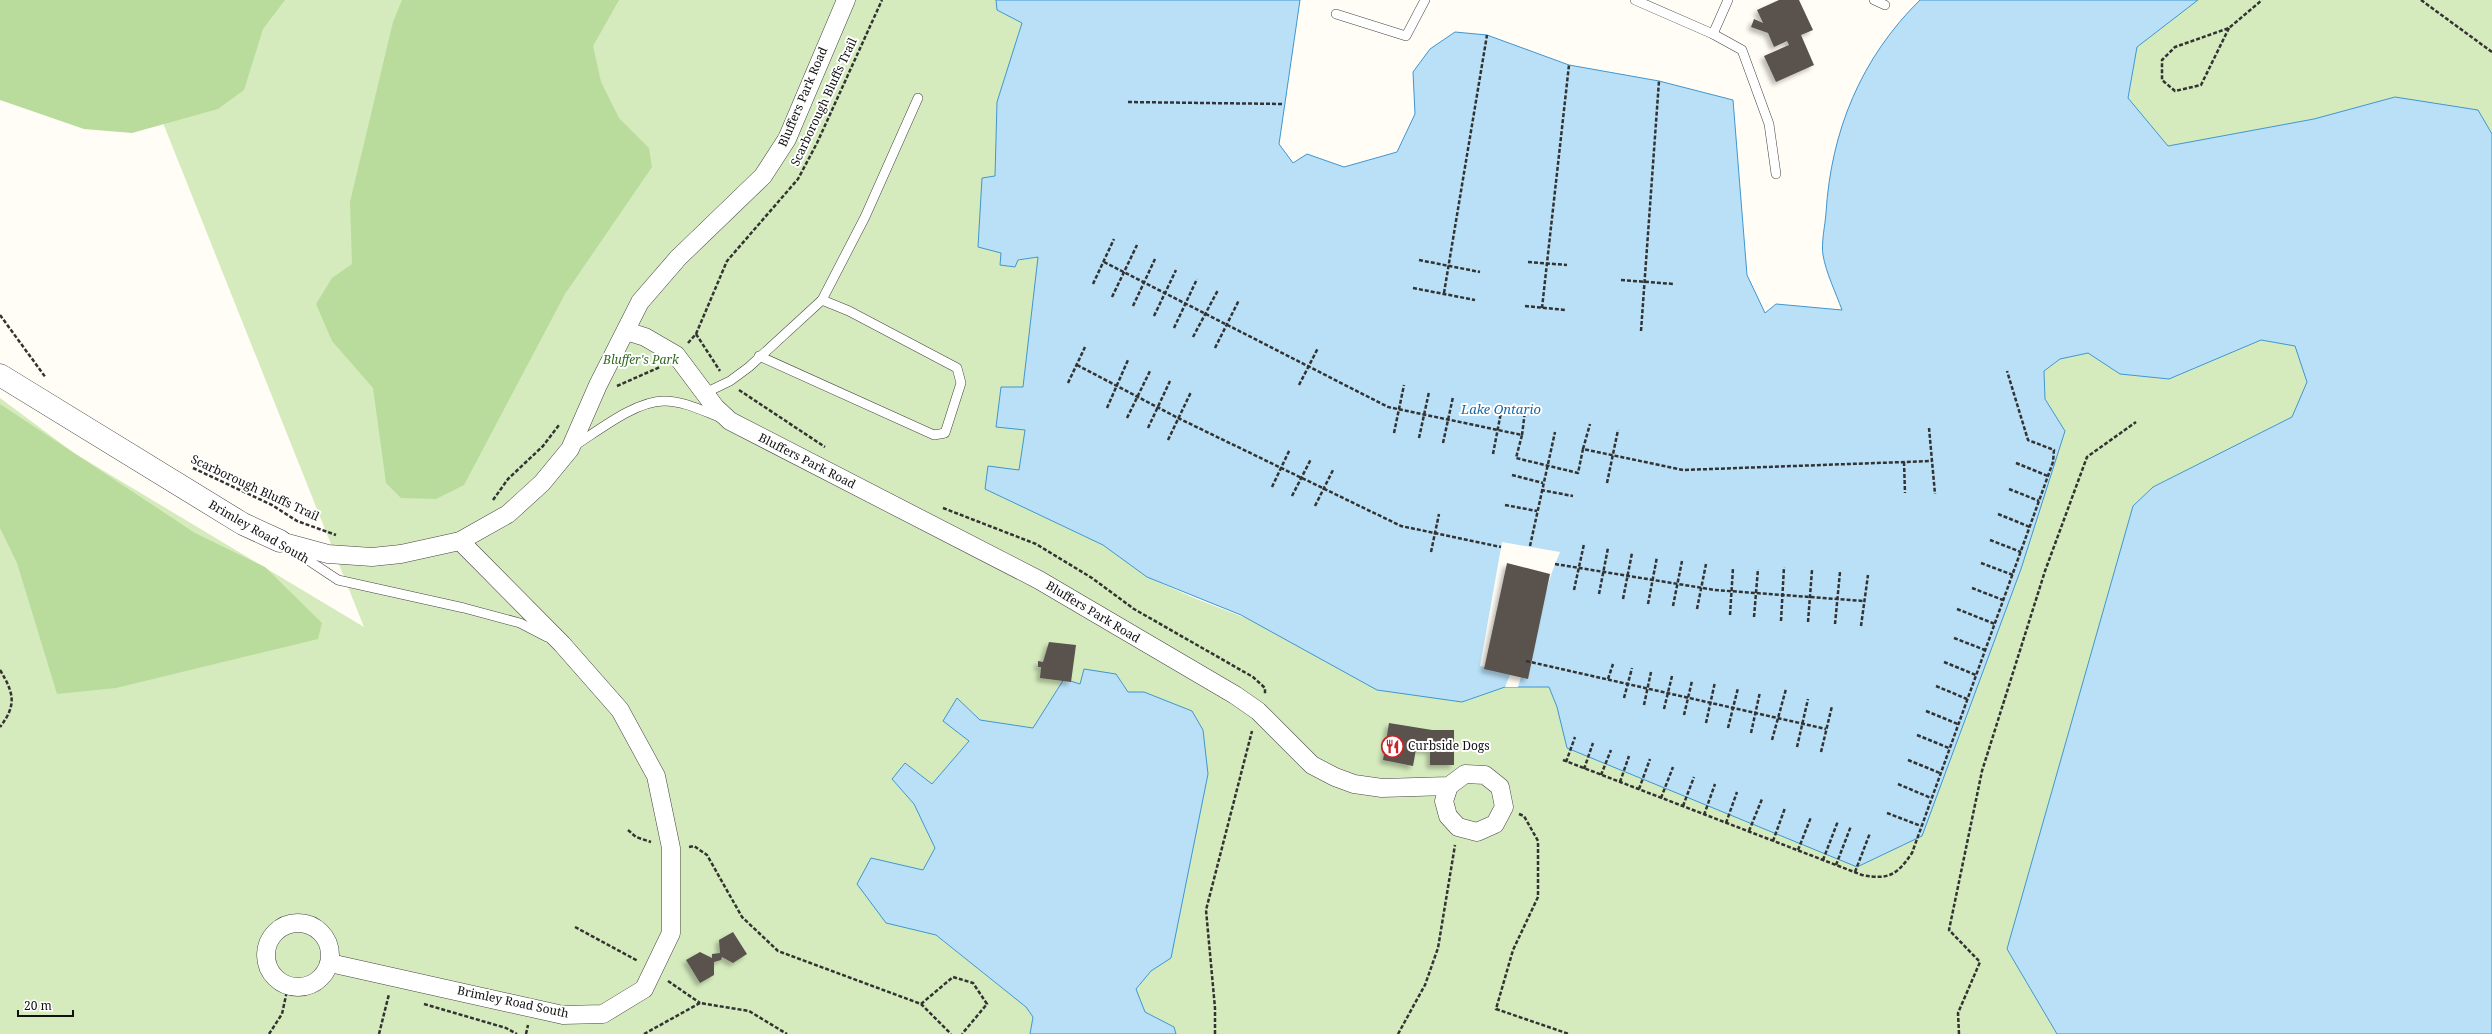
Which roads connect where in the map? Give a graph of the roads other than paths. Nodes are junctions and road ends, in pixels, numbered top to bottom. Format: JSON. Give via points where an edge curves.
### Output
{"nodes":[{"id":1,"x":846,"y":0,"type":"edge"},
{"id":2,"x":1425,"y":0,"type":"edge"},
{"id":3,"x":1635,"y":0,"type":"edge"},
{"id":4,"x":1728,"y":0,"type":"edge"},
{"id":5,"x":1874,"y":0,"type":"edge"},
{"id":6,"x":1885,"y":5,"type":"dead end"},
{"id":7,"x":1336,"y":14,"type":"dead end"},
{"id":8,"x":1713,"y":34,"type":"junction"},
{"id":9,"x":918,"y":98,"type":"dead end"},
{"id":10,"x":1776,"y":174,"type":"dead end"},
{"id":11,"x":822,"y":300,"type":"junction"},
{"id":12,"x":626,"y":331,"type":"junction"},
{"id":13,"x":758,"y":356,"type":"junction"},
{"id":14,"x":0,"y":375,"type":"edge"},
{"id":15,"x":705,"y":394,"type":"junction"},
{"id":16,"x":730,"y":421,"type":"junction"},
{"id":17,"x":570,"y":449,"type":"junction"},
{"id":18,"x":460,"y":541,"type":"junction"},
{"id":19,"x":280,"y":542,"type":"junction"},
{"id":20,"x":562,"y":644,"type":"junction"},
{"id":21,"x":1449,"y":786,"type":"junction"},
{"id":22,"x":330,"y":963,"type":"junction"}],
"edges":[{"from":1,"to":12,"type":"street","name":"Bluffers Park Road","via":[[787,139],[776,158],[763,176],[657,280],[640,302]]},
{"from":2,"to":7,"type":"lane","via":[[1406,36]]},
{"from":3,"to":8,"type":"lane"},
{"from":4,"to":8,"type":"lane"},
{"from":5,"to":6,"type":"lane"},
{"from":8,"to":10,"type":"lane","via":[[1742,50],[1769,124]]},
{"from":9,"to":11,"type":"lane","via":[[865,217]]},
{"from":11,"to":13,"type":"lane"},
{"from":11,"to":13,"type":"lane","via":[[863,318],[957,368],[962,382],[945,433],[934,434]]},
{"from":12,"to":15,"type":"street","name":"Bluffers Park Road","via":[[676,355]]},
{"from":12,"to":17,"type":"street","name":"Bluffers Park Road","via":[[598,385]]},
{"from":13,"to":15,"type":"lane","via":[[730,381]]},
{"from":14,"to":19,"type":"street","name":"Brimley Road South","via":[[244,524]]},
{"from":15,"to":16,"type":"street","name":"Bluffers Park Road"},
{"from":16,"to":17,"type":"lane","name":"Bluffers Park Road","via":[[678,402],[652,402],[632,410]]},
{"from":16,"to":21,"type":"street","name":"Bluffers Park Road","via":[[1039,580],[1235,695],[1258,711],[1312,765],[1335,777],[1354,784],[1382,788]]},
{"from":17,"to":18,"type":"street","name":"Bluffers Park Road","via":[[542,483],[508,514]]},
{"from":18,"to":19,"type":"street","name":"Bluffers Park Road","via":[[430,549],[372,557],[328,554]]},
{"from":18,"to":20,"type":"street","name":"Brimley Road South"},
{"from":19,"to":20,"type":"lane","name":"Brimley Road South","via":[[338,580],[520,623]]},
{"from":20,"to":22,"type":"street","name":"Brimley Road South","via":[[620,710],[656,776],[671,848],[671,933],[644,989],[603,1014],[563,1015]]},
{"from":21,"to":21,"type":"street","via":[[1444,801],[1448,816],[1458,827],[1477,832],[1495,824],[1504,807],[1500,787],[1485,775],[1465,774]]},
{"from":22,"to":22,"type":"street","via":[[317,981],[298,987],[288,986],[269,970],[266,946],[271,936],[280,928],[290,923],[301,922],[312,925],[328,940]]}]}
